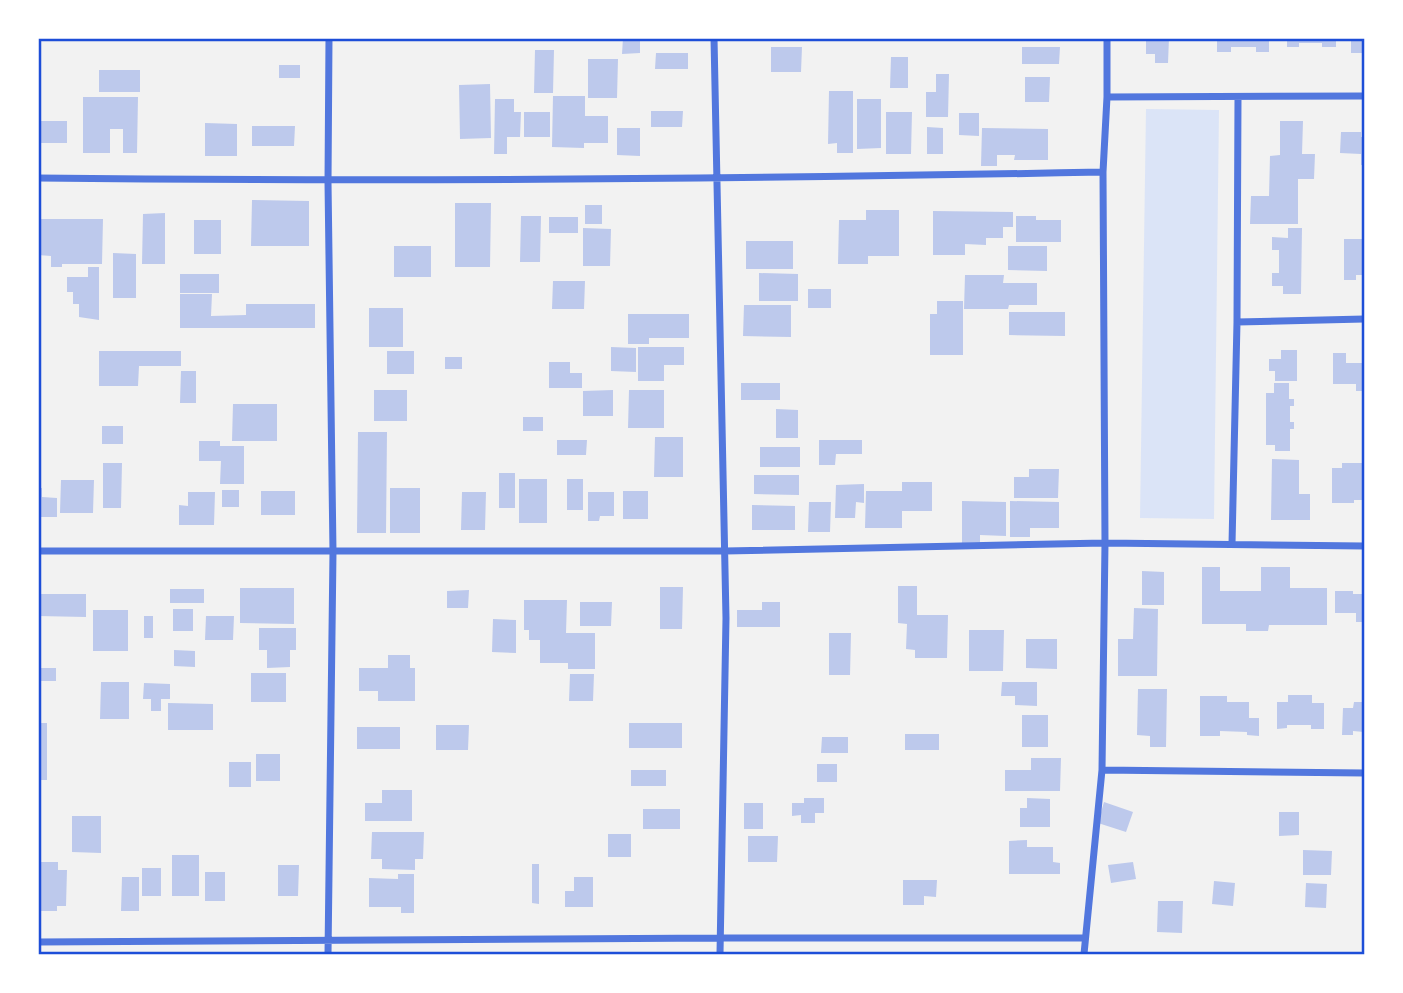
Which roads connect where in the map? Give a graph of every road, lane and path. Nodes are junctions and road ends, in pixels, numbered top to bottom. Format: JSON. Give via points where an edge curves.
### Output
{"nodes":[{"id":1,"x":330,"y":38,"type":"edge"},
{"id":2,"x":714,"y":38,"type":"edge"},
{"id":3,"x":1107,"y":38,"type":"edge"},
{"id":4,"x":1364,"y":96,"type":"edge"},
{"id":5,"x":1107,"y":97,"type":"junction"},
{"id":6,"x":1238,"y":97,"type":"junction"},
{"id":7,"x":1102,"y":172,"type":"junction"},
{"id":8,"x":38,"y":178,"type":"edge"},
{"id":9,"x":716,"y":180,"type":"junction"},
{"id":10,"x":328,"y":182,"type":"junction"},
{"id":11,"x":1364,"y":319,"type":"edge"},
{"id":12,"x":1237,"y":322,"type":"junction"},
{"id":13,"x":1105,"y":543,"type":"junction"},
{"id":14,"x":1232,"y":544,"type":"junction"},
{"id":15,"x":1364,"y":546,"type":"edge"},
{"id":16,"x":38,"y":551,"type":"edge"},
{"id":17,"x":725,"y":551,"type":"junction"},
{"id":18,"x":333,"y":552,"type":"junction"},
{"id":19,"x":1102,"y":770,"type":"junction"},
{"id":20,"x":1364,"y":773,"type":"edge"},
{"id":21,"x":720,"y":937,"type":"junction"},
{"id":22,"x":1085,"y":938,"type":"junction"},
{"id":23,"x":38,"y":942,"type":"edge"},
{"id":24,"x":328,"y":942,"type":"junction"},
{"id":25,"x":328,"y":954,"type":"edge"},
{"id":26,"x":720,"y":954,"type":"edge"},
{"id":27,"x":1084,"y":954,"type":"edge"}],
"edges":[{"from":1,"to":10,"type":"street"},
{"from":2,"to":9,"type":"street"},
{"from":3,"to":5,"type":"street"},
{"from":4,"to":6,"type":"street"},
{"from":5,"to":6,"type":"street"},
{"from":5,"to":7,"type":"street"},
{"from":6,"to":12,"type":"street"},
{"from":7,"to":9,"type":"street"},
{"from":7,"to":13,"type":"street"},
{"from":8,"to":10,"type":"street"},
{"from":9,"to":10,"type":"street"},
{"from":9,"to":17,"type":"street"},
{"from":10,"to":18,"type":"street"},
{"from":11,"to":12,"type":"street"},
{"from":12,"to":14,"type":"street"},
{"from":13,"to":14,"type":"street"},
{"from":13,"to":17,"type":"street"},
{"from":13,"to":19,"type":"street"},
{"from":14,"to":15,"type":"street"},
{"from":16,"to":18,"type":"street"},
{"from":17,"to":18,"type":"street"},
{"from":17,"to":21,"type":"street"},
{"from":18,"to":24,"type":"street"},
{"from":19,"to":20,"type":"street"},
{"from":19,"to":22,"type":"street"},
{"from":21,"to":22,"type":"street"},
{"from":21,"to":24,"type":"street"},
{"from":21,"to":26,"type":"street"},
{"from":22,"to":27,"type":"street"},
{"from":23,"to":24,"type":"street"},
{"from":24,"to":25,"type":"street"}]}
